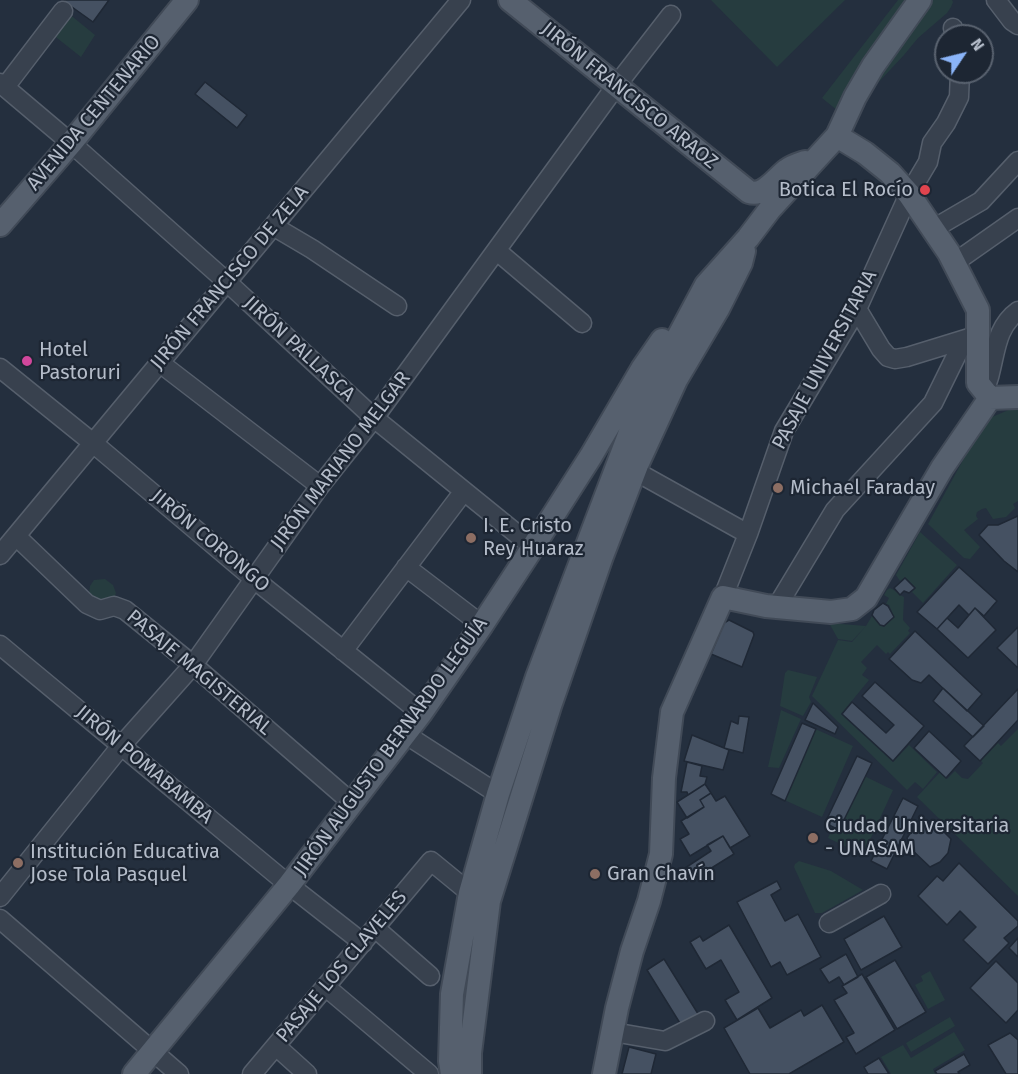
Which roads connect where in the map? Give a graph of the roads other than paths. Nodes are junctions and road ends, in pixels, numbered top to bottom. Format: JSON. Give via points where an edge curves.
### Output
{"nodes":[{"id":1,"x":187,"y":0,"type":"edge"},
{"id":2,"x":460,"y":0,"type":"edge"},
{"id":3,"x":510,"y":0,"type":"edge"},
{"id":4,"x":920,"y":0,"type":"edge"},
{"id":5,"x":996,"y":0,"type":"edge"},
{"id":6,"x":63,"y":11,"type":"dead end"},
{"id":7,"x":671,"y":15,"type":"dead end"},
{"id":8,"x":1018,"y":25,"type":"edge"},
{"id":9,"x":959,"y":84,"type":"edge"},
{"id":10,"x":2,"y":85,"type":"edge"},
{"id":11,"x":616,"y":86,"type":"junction"},
{"id":12,"x":837,"y":136,"type":"junction"},
{"id":13,"x":71,"y":143,"type":"junction"},
{"id":14,"x":1018,"y":161,"type":"edge"},
{"id":15,"x":811,"y":166,"type":"junction"},
{"id":16,"x":909,"y":194,"type":"junction"},
{"id":17,"x":1018,"y":218,"type":"edge"},
{"id":18,"x":0,"y":225,"type":"edge"},
{"id":19,"x":273,"y":226,"type":"junction"},
{"id":20,"x":933,"y":229,"type":"junction"},
{"id":21,"x":748,"y":238,"type":"junction"},
{"id":22,"x":497,"y":251,"type":"junction"},
{"id":23,"x":954,"y":263,"type":"junction"},
{"id":24,"x":227,"y":282,"type":"junction"},
{"id":25,"x":706,"y":285,"type":"junction"},
{"id":26,"x":397,"y":306,"type":"dead end"},
{"id":27,"x":857,"y":309,"type":"junction"},
{"id":28,"x":1018,"y":311,"type":"edge"},
{"id":29,"x":582,"y":323,"type":"dead end"},
{"id":30,"x":971,"y":337,"type":"junction"},
{"id":31,"x":160,"y":363,"type":"junction"},
{"id":32,"x":0,"y":368,"type":"edge"},
{"id":33,"x":983,"y":396,"type":"junction"},
{"id":34,"x":1018,"y":397,"type":"edge"},
{"id":35,"x":374,"y":418,"type":"junction"},
{"id":36,"x":93,"y":443,"type":"junction"},
{"id":37,"x":625,"y":469,"type":"junction"},
{"id":38,"x":320,"y":486,"type":"junction"},
{"id":39,"x":464,"y":491,"type":"junction"},
{"id":40,"x":748,"y":534,"type":"junction"},
{"id":41,"x":16,"y":536,"type":"junction"},
{"id":42,"x":533,"y":547,"type":"junction"},
{"id":43,"x":0,"y":555,"type":"edge"},
{"id":44,"x":406,"y":567,"type":"junction"},
{"id":45,"x":254,"y":579,"type":"junction"},
{"id":46,"x":723,"y":597,"type":"junction"},
{"id":47,"x":776,"y":608,"type":"junction"},
{"id":48,"x":482,"y":625,"type":"junction"},
{"id":49,"x":0,"y":645,"type":"edge"},
{"id":50,"x":343,"y":651,"type":"junction"},
{"id":51,"x":193,"y":665,"type":"junction"},
{"id":52,"x":421,"y":713,"type":"junction"},
{"id":53,"x":405,"y":734,"type":"junction"},
{"id":54,"x":121,"y":746,"type":"junction"},
{"id":55,"x":498,"y":794,"type":"junction"},
{"id":56,"x":351,"y":802,"type":"junction"},
{"id":57,"x":289,"y":885,"type":"junction"},
{"id":58,"x":470,"y":893,"type":"junction"},
{"id":59,"x":881,"y":894,"type":"dead end"},
{"id":60,"x":0,"y":897,"type":"edge"},
{"id":61,"x":0,"y":919,"type":"edge"},
{"id":62,"x":829,"y":923,"type":"dead end"},
{"id":63,"x":375,"y":928,"type":"junction"},
{"id":64,"x":363,"y":943,"type":"junction"},
{"id":65,"x":430,"y":976,"type":"dead end"},
{"id":66,"x":326,"y":987,"type":"junction"},
{"id":67,"x":705,"y":1021,"type":"dead end"},
{"id":68,"x":613,"y":1032,"type":"junction"},
{"id":69,"x":276,"y":1046,"type":"junction"},
{"id":70,"x":153,"y":1051,"type":"junction"},
{"id":71,"x":134,"y":1074,"type":"edge"},
{"id":72,"x":179,"y":1074,"type":"edge"},
{"id":73,"x":252,"y":1074,"type":"edge"},
{"id":74,"x":307,"y":1074,"type":"edge"},
{"id":75,"x":429,"y":1074,"type":"edge"},
{"id":76,"x":452,"y":1074,"type":"edge"},
{"id":77,"x":470,"y":1074,"type":"edge"},
{"id":78,"x":604,"y":1074,"type":"edge"}],
"edges":[{"from":1,"to":13,"type":"main road","name":"AVENIDA CENTENARIO"},
{"from":2,"to":19,"type":"street","name":"JIRÓN FRANCISCO DE ZELA"},
{"from":3,"to":11,"type":"main road","name":"JIRÓN FRANCISCO ARAOZ"},
{"from":4,"to":12,"type":"main road","via":[[873,66]]},
{"from":5,"to":8,"type":"street"},
{"from":6,"to":10,"type":"street"},
{"from":7,"to":11,"type":"street","name":"JIRÓN MARIANO MELGAR"},
{"from":9,"to":16,"type":"street","name":"PASAJE UNIVERSITARIA","via":[[958,97]]},
{"from":10,"to":13,"type":"street","name":"JIRÓN PALLASCA"},
{"from":11,"to":15,"type":"main road","name":"JIRÓN FRANCISCO ARAOZ","via":[[749,192],[763,191],[789,168],[805,162]]},
{"from":11,"to":22,"type":"street","name":"JIRÓN MARIANO MELGAR"},
{"from":12,"to":15,"type":"main road"},
{"from":12,"to":16,"type":"main road","via":[[890,173]]},
{"from":13,"to":18,"type":"main road","name":"AVENIDA CENTENARIO"},
{"from":13,"to":24,"type":"street","name":"JIRÓN PALLASCA"},
{"from":14,"to":20,"type":"street","via":[[981,201]]},
{"from":15,"to":21,"type":"main road"},
{"from":16,"to":20,"type":"main road"},
{"from":16,"to":27,"type":"street","name":"PASAJE UNIVERSITARIA"},
{"from":17,"to":23,"type":"street"},
{"from":19,"to":24,"type":"street","name":"JIRÓN FRANCISCO DE ZELA"},
{"from":19,"to":26,"type":"street"},
{"from":20,"to":23,"type":"main road"},
{"from":21,"to":25,"type":"main road"},
{"from":21,"to":37,"type":"main road","via":[[741,263],[718,309]]},
{"from":22,"to":29,"type":"street"},
{"from":22,"to":35,"type":"street","name":"JIRÓN MARIANO MELGAR"},
{"from":23,"to":30,"type":"main road","via":[[978,310]]},
{"from":24,"to":31,"type":"street","name":"JIRÓN FRANCISCO DE ZELA"},
{"from":24,"to":35,"type":"street","name":"JIRÓN PALLASCA"},
{"from":25,"to":37,"type":"main road","via":[[637,414]]},
{"from":25,"to":42,"type":"main road","name":"JIRÓN AUGUSTO BERNARDO LEGUÍA","via":[[642,369]]},
{"from":27,"to":30,"type":"street","via":[[881,349],[895,359]]},
{"from":27,"to":40,"type":"street","name":"PASAJE UNIVERSITARIA","via":[[784,431]]},
{"from":28,"to":33,"type":"street","via":[[1004,324],[995,345]]},
{"from":30,"to":33,"type":"main road"},
{"from":30,"to":47,"type":"street","via":[[933,403],[835,510]]},
{"from":31,"to":36,"type":"street","name":"JIRÓN FRANCISCO DE ZELA"},
{"from":31,"to":38,"type":"street"},
{"from":32,"to":36,"type":"street","name":"JIRÓN CORONGO"},
{"from":33,"to":34,"type":"main road"},
{"from":33,"to":47,"type":"main road","via":[[866,598],[852,609],[831,612]]},
{"from":35,"to":38,"type":"street","name":"JIRÓN MARIANO MELGAR"},
{"from":35,"to":39,"type":"street","name":"JIRÓN PALLASCA"},
{"from":36,"to":41,"type":"street","name":"JIRÓN FRANCISCO DE ZELA"},
{"from":36,"to":45,"type":"street","name":"JIRÓN CORONGO"},
{"from":37,"to":40,"type":"street"},
{"from":37,"to":55,"type":"main road","via":[[537,677]]},
{"from":37,"to":77,"type":"main road","via":[[602,556],[490,898]]},
{"from":38,"to":45,"type":"street","name":"JIRÓN MARIANO MELGAR"},
{"from":39,"to":42,"type":"street","name":"JIRÓN PALLASCA"},
{"from":39,"to":44,"type":"street"},
{"from":40,"to":46,"type":"street","name":"PASAJE UNIVERSITARIA"},
{"from":41,"to":43,"type":"street","name":"JIRÓN FRANCISCO DE ZELA"},
{"from":41,"to":51,"type":"street","name":"PASAJE MAGISTERIAL","via":[[87,604],[100,610],[114,606],[125,610]]},
{"from":42,"to":48,"type":"main road","name":"JIRÓN AUGUSTO BERNARDO LEGUÍA"},
{"from":44,"to":48,"type":"street"},
{"from":44,"to":50,"type":"street"},
{"from":45,"to":50,"type":"street","name":"JIRÓN CORONGO"},
{"from":45,"to":51,"type":"street","name":"JIRÓN MARIANO MELGAR"},
{"from":46,"to":47,"type":"main road"},
{"from":46,"to":68,"type":"main road","via":[[672,712],[661,854]]},
{"from":48,"to":52,"type":"main road","name":"JIRÓN AUGUSTO BERNARDO LEGUÍA"},
{"from":49,"to":54,"type":"street","name":"JIRÓN POMABAMBA"},
{"from":50,"to":52,"type":"street","name":"JIRÓN CORONGO"},
{"from":51,"to":54,"type":"street","name":"JIRÓN MARIANO MELGAR"},
{"from":51,"to":56,"type":"street","name":"PASAJE MAGISTERIAL"},
{"from":52,"to":53,"type":"main road","name":"JIRÓN AUGUSTO BERNARDO LEGUÍA"},
{"from":53,"to":55,"type":"street"},
{"from":53,"to":56,"type":"main road","name":"JIRÓN AUGUSTO BERNARDO LEGUÍA"},
{"from":54,"to":57,"type":"street","name":"JIRÓN POMABAMBA"},
{"from":54,"to":60,"type":"street","name":"JIRÓN MARIANO MELGAR"},
{"from":55,"to":58,"type":"main road"},
{"from":56,"to":57,"type":"main road","name":"JIRÓN AUGUSTO BERNARDO LEGUÍA"},
{"from":57,"to":64,"type":"street","name":"JIRÓN POMABAMBA"},
{"from":57,"to":70,"type":"main road","name":"JIRÓN AUGUSTO BERNARDO LEGUÍA"},
{"from":58,"to":63,"type":"street","name":"PASAJE LOS CLAVELES","via":[[431,861]]},
{"from":58,"to":76,"type":"main road","via":[[452,994]]},
{"from":59,"to":62,"type":"street"},
{"from":61,"to":70,"type":"street"},
{"from":63,"to":64,"type":"street","name":"PASAJE LOS CLAVELES"},
{"from":63,"to":65,"type":"street"},
{"from":64,"to":66,"type":"street","name":"PASAJE LOS CLAVELES"},
{"from":66,"to":69,"type":"street","name":"PASAJE LOS CLAVELES"},
{"from":66,"to":75,"type":"street"},
{"from":67,"to":68,"type":"street","via":[[665,1041]]},
{"from":68,"to":78,"type":"main road"},
{"from":69,"to":73,"type":"street","name":"PASAJE LOS CLAVELES"},
{"from":69,"to":74,"type":"street"},
{"from":70,"to":71,"type":"main road","name":"JIRÓN AUGUSTO BERNARDO LEGUÍA"},
{"from":70,"to":72,"type":"street"}]}
